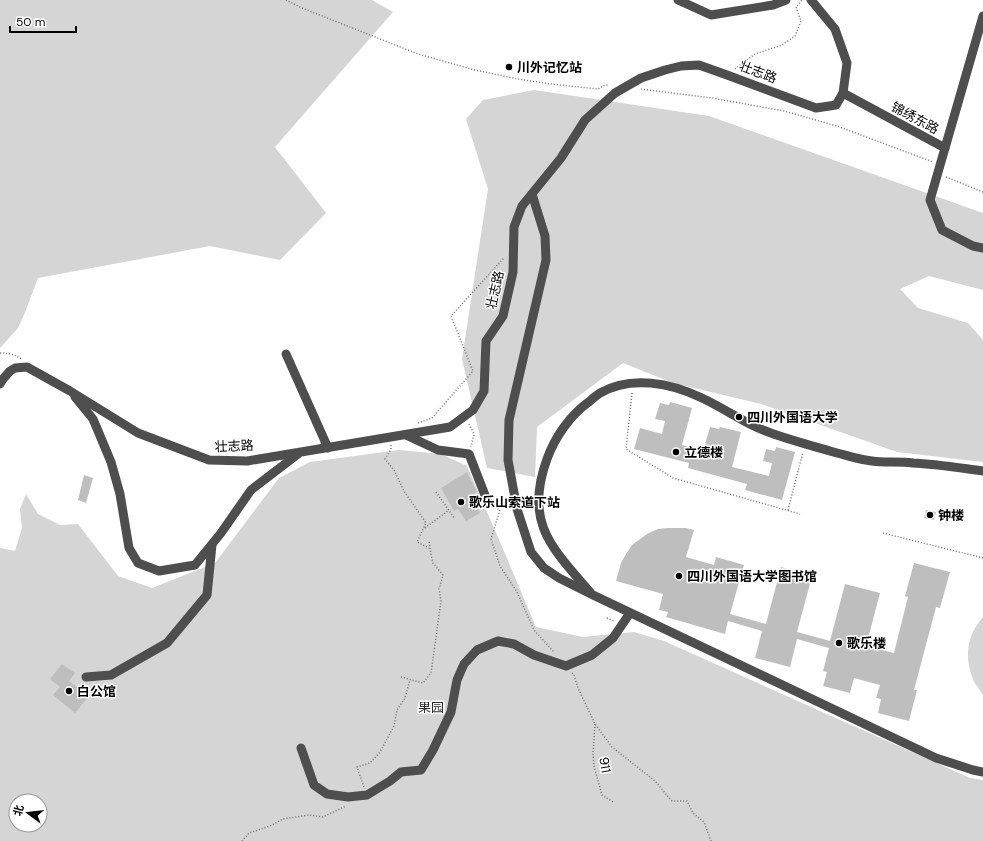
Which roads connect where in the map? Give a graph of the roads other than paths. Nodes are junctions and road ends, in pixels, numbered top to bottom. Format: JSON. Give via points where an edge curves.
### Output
{"nodes":[{"id":1,"x":678,"y":0,"type":"edge"},
{"id":2,"x":786,"y":0,"type":"edge"},
{"id":3,"x":811,"y":0,"type":"edge"},
{"id":4,"x":983,"y":16,"type":"edge"},
{"id":5,"x":843,"y":93,"type":"junction"},
{"id":6,"x":945,"y":148,"type":"junction"},
{"id":7,"x":532,"y":194,"type":"junction"},
{"id":8,"x":983,"y":248,"type":"edge"},
{"id":9,"x":286,"y":354,"type":"dead end"},
{"id":10,"x":0,"y":384,"type":"edge"},
{"id":11,"x":70,"y":391,"type":"junction"},
{"id":12,"x":406,"y":435,"type":"junction"},
{"id":13,"x":328,"y":448,"type":"junction"},
{"id":14,"x":300,"y":452,"type":"junction"},
{"id":15,"x":983,"y":471,"type":"edge"},
{"id":16,"x":488,"y":503,"type":"road end"},
{"id":17,"x":212,"y":545,"type":"junction"},
{"id":18,"x":593,"y":595,"type":"junction"},
{"id":19,"x":630,"y":613,"type":"junction"},
{"id":20,"x":86,"y":677,"type":"dead end"},
{"id":21,"x":301,"y":748,"type":"dead end"},
{"id":22,"x":983,"y":772,"type":"edge"}],
"edges":[{"from":1,"to":2,"type":"street","via":[[712,15],[773,5]]},
{"from":3,"to":5,"type":"street","via":[[835,29],[847,63]]},
{"from":4,"to":6,"type":"street"},
{"from":5,"to":6,"type":"street","name":"锦绣东路"},
{"from":5,"to":7,"type":"street","name":"壮志路","via":[[836,105],[816,108],[699,65],[681,66],[641,78],[615,93],[585,120],[561,158]]},
{"from":6,"to":8,"type":"street","name":"锦绣东路","via":[[930,200],[942,230],[973,246]]},
{"from":7,"to":12,"type":"street","name":"壮志路","via":[[522,206],[514,226],[513,272],[503,316],[486,341],[484,391],[473,410],[450,427]]},
{"from":7,"to":18,"type":"street","via":[[545,236],[546,260],[508,420],[508,460],[516,509],[531,552],[544,568],[554,575]]},
{"from":9,"to":13,"type":"street"},
{"from":10,"to":11,"type":"street","name":"壮志路","via":[[10,371],[27,367]]},
{"from":11,"to":14,"type":"street","name":"壮志路","via":[[138,433],[209,460],[247,461]]},
{"from":11,"to":17,"type":"street","via":[[93,420],[111,462],[120,494],[129,548],[138,563],[159,571],[195,565]]},
{"from":12,"to":13,"type":"street","name":"壮志路"},
{"from":12,"to":16,"type":"street","via":[[438,450],[469,454]]},
{"from":13,"to":14,"type":"street","name":"壮志路"},
{"from":14,"to":17,"type":"street","via":[[251,490]]},
{"from":15,"to":18,"type":"street","via":[[912,462],[860,459],[774,434],[701,397],[672,387],[633,383],[616,386],[600,393],[571,418],[551,448],[539,487],[540,520],[545,534],[563,562]]},
{"from":17,"to":20,"type":"street","via":[[207,595],[167,643],[111,675]]},
{"from":18,"to":19,"type":"street"},
{"from":19,"to":21,"type":"street","via":[[613,638],[592,655],[566,666],[534,656],[514,644],[498,641],[477,650],[464,664],[457,680],[450,712],[434,750],[422,770],[401,772],[367,795],[326,794],[314,784]]},
{"from":19,"to":22,"type":"street","via":[[936,758]]}]}
